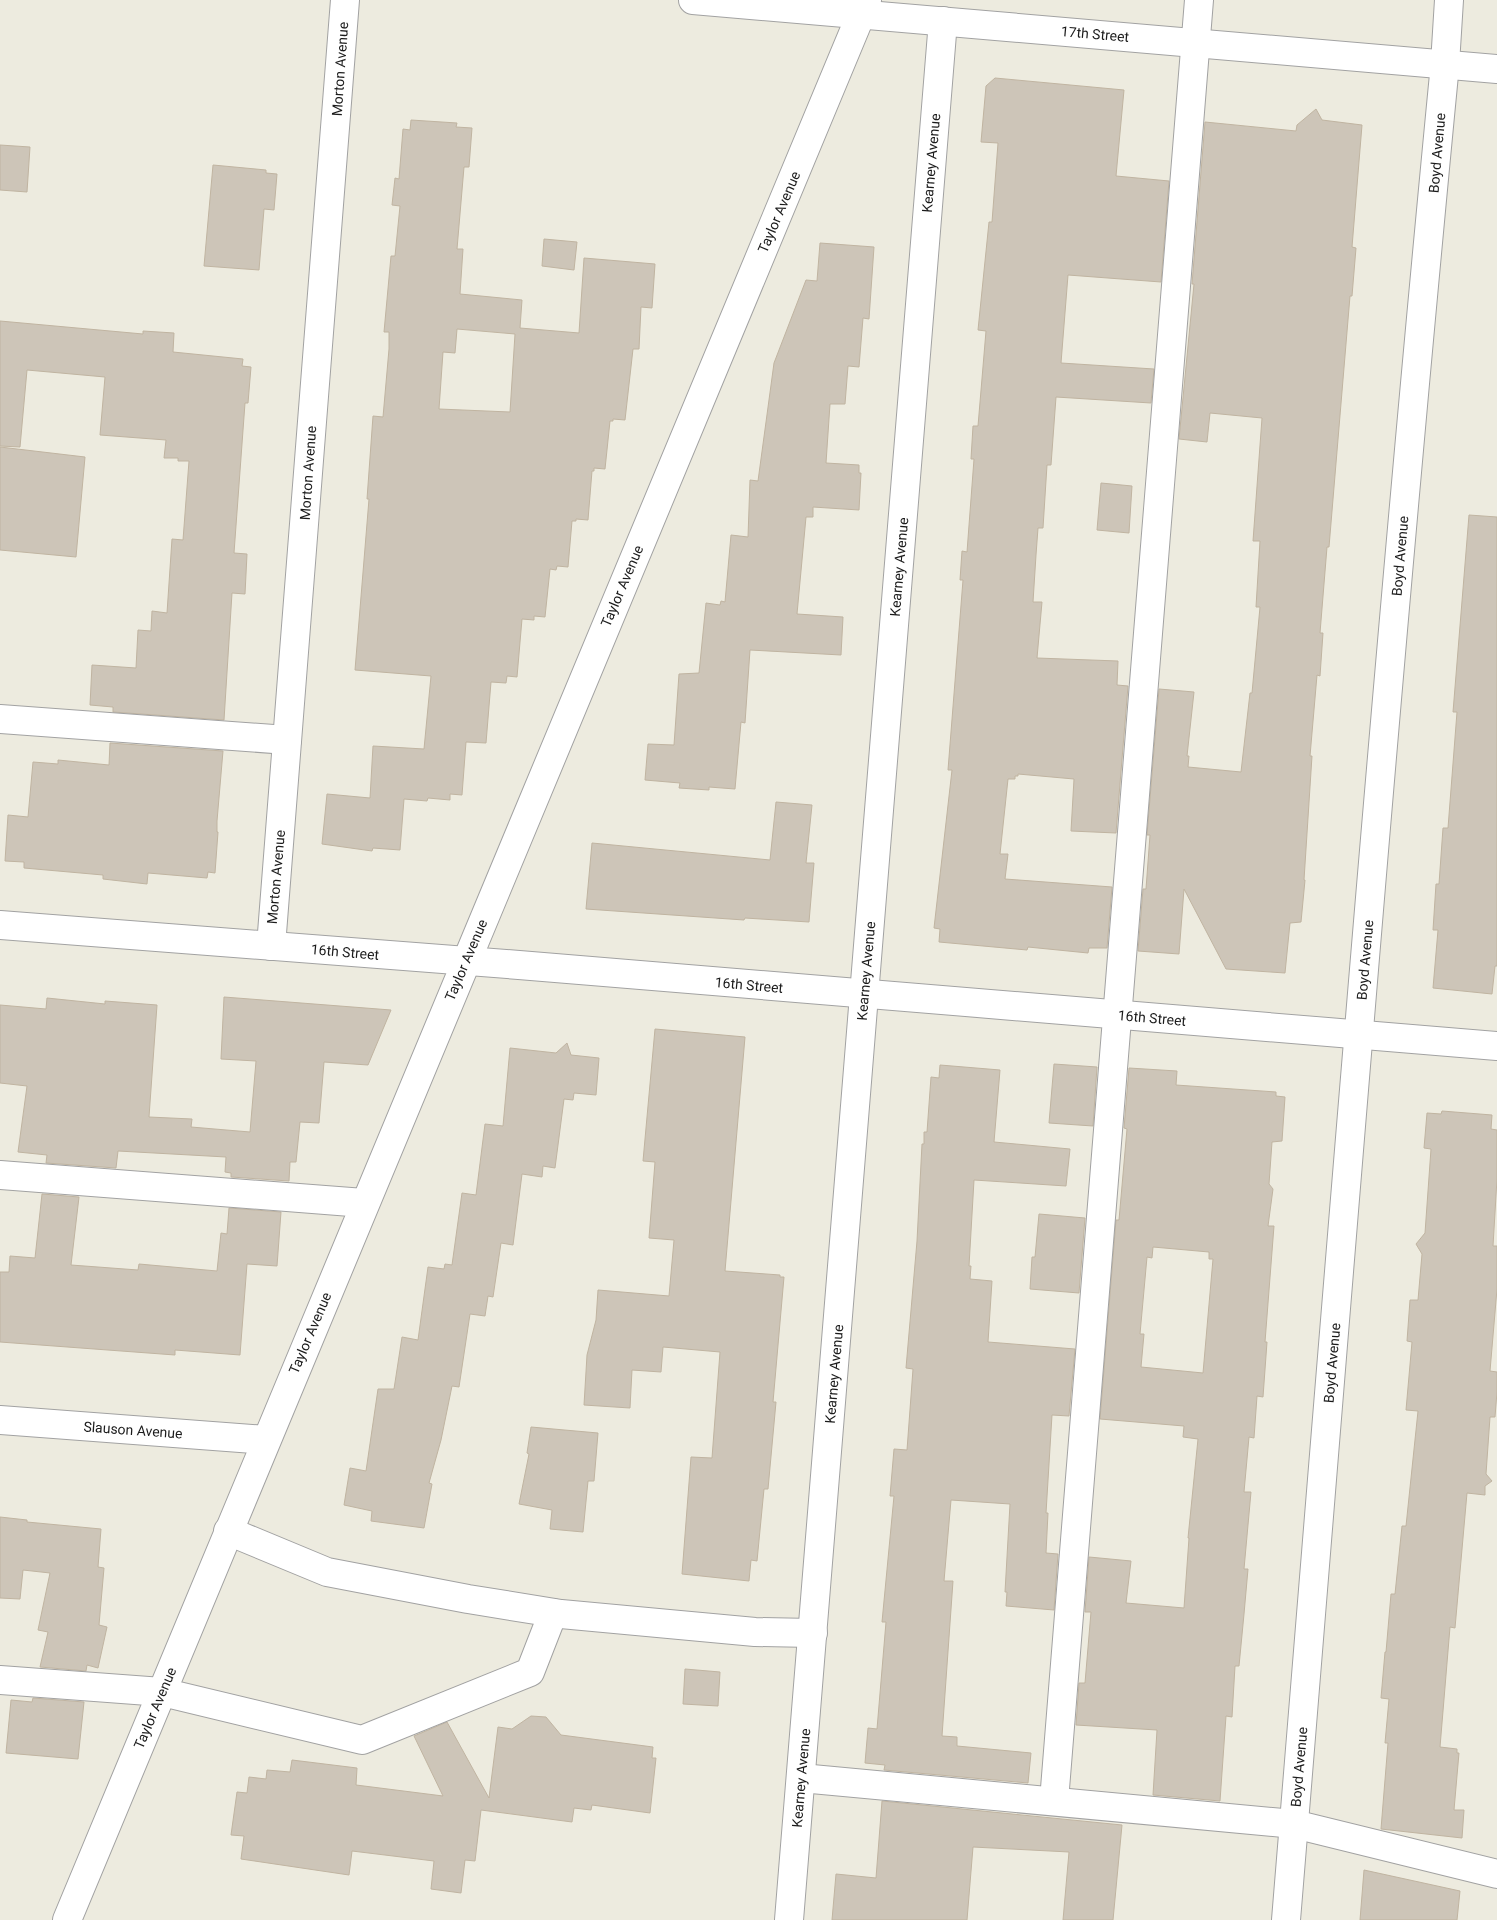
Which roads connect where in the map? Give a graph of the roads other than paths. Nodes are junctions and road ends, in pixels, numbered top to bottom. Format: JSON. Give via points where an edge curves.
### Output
{"nodes":[{"id":1,"x":345,"y":0,"type":"edge"},
{"id":2,"x":693,"y":0,"type":"edge"},
{"id":3,"x":1199,"y":0,"type":"edge"},
{"id":4,"x":1450,"y":0,"type":"edge"},
{"id":5,"x":864,"y":7,"type":"edge"},
{"id":6,"x":943,"y":21,"type":"junction"},
{"id":7,"x":1196,"y":43,"type":"junction"},
{"id":8,"x":1445,"y":64,"type":"junction"},
{"id":9,"x":1497,"y":69,"type":"edge"},
{"id":10,"x":0,"y":719,"type":"edge"},
{"id":11,"x":287,"y":740,"type":"junction"},
{"id":12,"x":0,"y":925,"type":"edge"},
{"id":13,"x":271,"y":946,"type":"junction"},
{"id":14,"x":465,"y":962,"type":"junction"},
{"id":15,"x":864,"y":994,"type":"junction"},
{"id":16,"x":1118,"y":1015,"type":"junction"},
{"id":17,"x":1358,"y":1035,"type":"junction"},
{"id":18,"x":1497,"y":1046,"type":"edge"},
{"id":19,"x":0,"y":1175,"type":"edge"},
{"id":20,"x":364,"y":1203,"type":"junction"},
{"id":21,"x":0,"y":1420,"type":"edge"},
{"id":22,"x":266,"y":1440,"type":"junction"},
{"id":23,"x":228,"y":1531,"type":"junction"},
{"id":24,"x":553,"y":1613,"type":"junction"},
{"id":25,"x":813,"y":1632,"type":"junction"},
{"id":26,"x":0,"y":1680,"type":"edge"},
{"id":27,"x":162,"y":1692,"type":"junction"},
{"id":28,"x":801,"y":1778,"type":"junction"},
{"id":29,"x":1054,"y":1801,"type":"junction"},
{"id":30,"x":1294,"y":1824,"type":"junction"},
{"id":31,"x":1497,"y":1874,"type":"edge"},
{"id":32,"x":67,"y":1920,"type":"edge"},
{"id":33,"x":790,"y":1920,"type":"edge"},
{"id":34,"x":1286,"y":1920,"type":"edge"}],
"edges":[{"from":1,"to":11,"type":"street","name":"Morton Avenue"},
{"from":2,"to":5,"type":"street","name":"17th Street"},
{"from":3,"to":7,"type":"street"},
{"from":4,"to":8,"type":"street","name":"Boyd Avenue"},
{"from":5,"to":6,"type":"street","name":"17th Street"},
{"from":5,"to":14,"type":"street","name":"Taylor Avenue"},
{"from":6,"to":7,"type":"street","name":"17th Street"},
{"from":6,"to":15,"type":"street","name":"Kearney Avenue"},
{"from":7,"to":8,"type":"street","name":"17th Street"},
{"from":7,"to":16,"type":"street"},
{"from":8,"to":9,"type":"street","name":"17th Street"},
{"from":8,"to":17,"type":"street","name":"Boyd Avenue"},
{"from":10,"to":11,"type":"street"},
{"from":11,"to":13,"type":"street","name":"Morton Avenue"},
{"from":12,"to":13,"type":"street","name":"16th Street"},
{"from":13,"to":14,"type":"street","name":"16th Street"},
{"from":14,"to":15,"type":"street","name":"16th Street"},
{"from":14,"to":20,"type":"street","name":"Taylor Avenue"},
{"from":15,"to":16,"type":"street","name":"16th Street"},
{"from":15,"to":25,"type":"street","name":"Kearney Avenue"},
{"from":16,"to":17,"type":"street","name":"16th Street"},
{"from":16,"to":29,"type":"street"},
{"from":17,"to":18,"type":"street","name":"16th Street"},
{"from":17,"to":30,"type":"street","name":"Boyd Avenue"},
{"from":19,"to":20,"type":"street"},
{"from":20,"to":22,"type":"street","name":"Taylor Avenue"},
{"from":21,"to":22,"type":"street","name":"Slauson Avenue"},
{"from":22,"to":23,"type":"street","name":"Taylor Avenue"},
{"from":23,"to":24,"type":"street","via":[[327,1572]]},
{"from":23,"to":27,"type":"street","name":"Taylor Avenue"},
{"from":24,"to":25,"type":"street","via":[[755,1632]]},
{"from":24,"to":27,"type":"street","via":[[530,1672],[362,1740]]},
{"from":25,"to":28,"type":"street","name":"Kearney Avenue"},
{"from":26,"to":27,"type":"street"},
{"from":27,"to":32,"type":"street","name":"Taylor Avenue"},
{"from":28,"to":29,"type":"street"},
{"from":28,"to":33,"type":"street","name":"Kearney Avenue"},
{"from":29,"to":30,"type":"street"},
{"from":30,"to":31,"type":"street"},
{"from":30,"to":34,"type":"street","name":"Boyd Avenue"}]}
